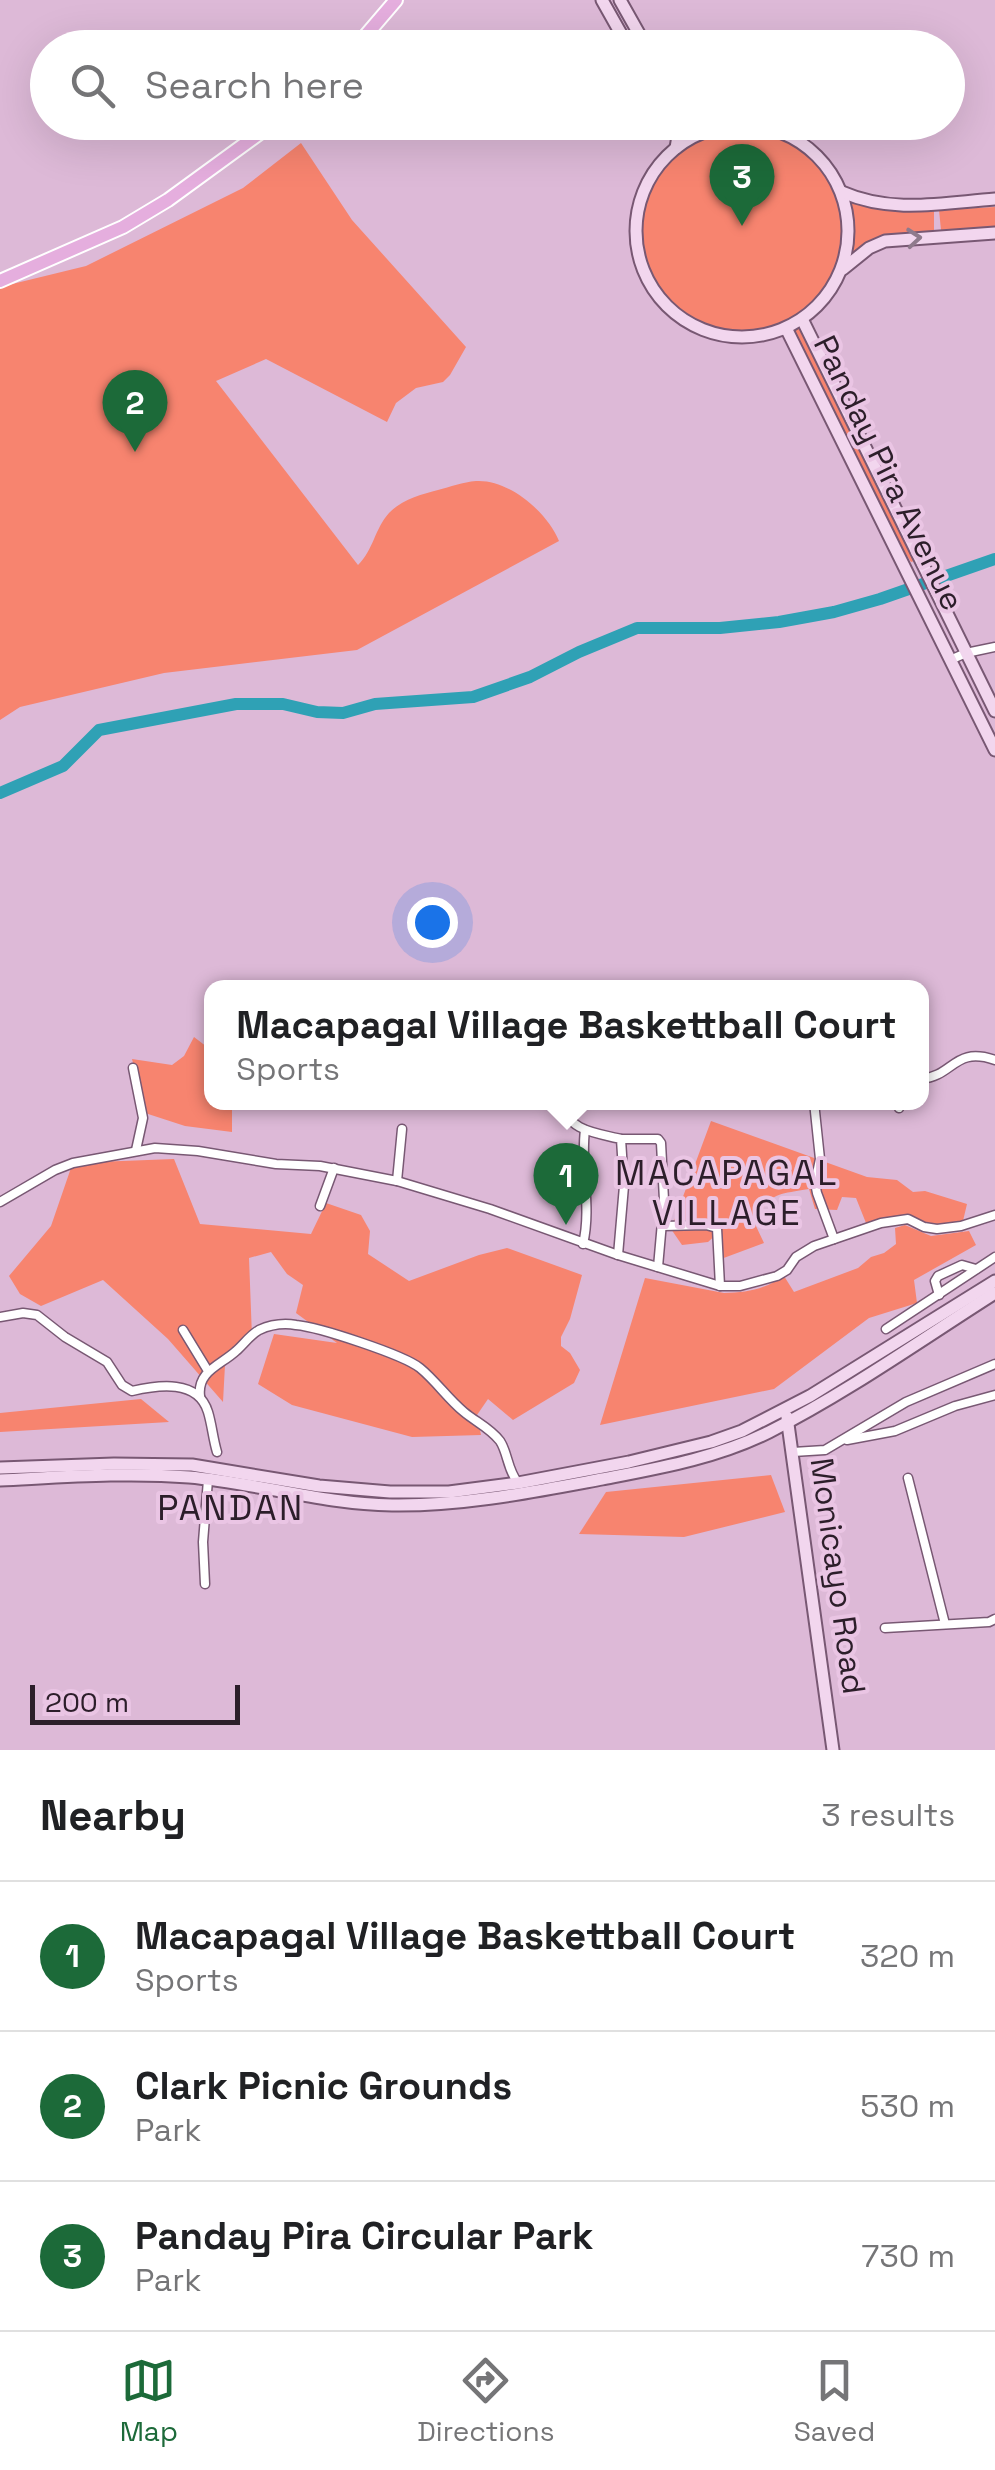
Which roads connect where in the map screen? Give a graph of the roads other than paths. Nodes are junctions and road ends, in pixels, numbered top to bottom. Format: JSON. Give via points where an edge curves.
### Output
{"nodes":[{"id":1,"x":396,"y":0,"type":"edge"},
{"id":2,"x":602,"y":0,"type":"edge"},
{"id":3,"x":620,"y":0,"type":"edge"},
{"id":4,"x":370,"y":30,"type":"edge"},
{"id":5,"x":619,"y":30,"type":"edge"},
{"id":6,"x":637,"y":30,"type":"edge"},
{"id":7,"x":252,"y":140,"type":"edge"},
{"id":8,"x":676,"y":140,"type":"edge"},
{"id":9,"x":690,"y":140,"type":"edge"},
{"id":10,"x":796,"y":140,"type":"edge"},
{"id":11,"x":676,"y":148,"type":"junction"},
{"id":12,"x":842,"y":192,"type":"junction"},
{"id":13,"x":995,"y":199,"type":"edge"},
{"id":14,"x":995,"y":233,"type":"edge"},
{"id":15,"x":843,"y":269,"type":"junction"},
{"id":16,"x":0,"y":281,"type":"edge"},
{"id":17,"x":802,"y":318,"type":"junction"},
{"id":18,"x":786,"y":328,"type":"junction"},
{"id":19,"x":995,"y":646,"type":"edge"},
{"id":20,"x":968,"y":657,"type":"junction"},
{"id":21,"x":952,"y":664,"type":"junction"},
{"id":22,"x":995,"y":712,"type":"edge"},
{"id":23,"x":995,"y":750,"type":"edge"},
{"id":24,"x":995,"y":1060,"type":"edge"},
{"id":25,"x":133,"y":1068,"type":"dead end"},
{"id":26,"x":929,"y":1078,"type":"edge"},
{"id":27,"x":564,"y":1110,"type":"edge"},
{"id":28,"x":815,"y":1110,"type":"edge"},
{"id":29,"x":402,"y":1129,"type":"dead end"},
{"id":30,"x":585,"y":1130,"type":"junction"},
{"id":31,"x":621,"y":1139,"type":"junction"},
{"id":32,"x":136,"y":1150,"type":"junction"},
{"id":33,"x":334,"y":1168,"type":"junction"},
{"id":34,"x":398,"y":1181,"type":"junction"},
{"id":35,"x":0,"y":1202,"type":"edge"},
{"id":36,"x":320,"y":1206,"type":"dead end"},
{"id":37,"x":995,"y":1215,"type":"edge"},
{"id":38,"x":663,"y":1226,"type":"junction"},
{"id":39,"x":834,"y":1239,"type":"junction"},
{"id":40,"x":584,"y":1244,"type":"junction"},
{"id":41,"x":618,"y":1255,"type":"junction"},
{"id":42,"x":995,"y":1257,"type":"edge"},
{"id":43,"x":658,"y":1267,"type":"junction"},
{"id":44,"x":976,"y":1270,"type":"junction"},
{"id":45,"x":995,"y":1281,"type":"edge"},
{"id":46,"x":720,"y":1286,"type":"junction"},
{"id":47,"x":995,"y":1293,"type":"edge"},
{"id":48,"x":939,"y":1295,"type":"junction"},
{"id":49,"x":0,"y":1317,"type":"edge"},
{"id":50,"x":886,"y":1329,"type":"dead end"},
{"id":51,"x":182,"y":1330,"type":"dead end"},
{"id":52,"x":995,"y":1364,"type":"edge"},
{"id":53,"x":208,"y":1371,"type":"junction"},
{"id":54,"x":995,"y":1395,"type":"edge"},
{"id":55,"x":200,"y":1396,"type":"junction"},
{"id":56,"x":787,"y":1416,"type":"junction"},
{"id":57,"x":843,"y":1440,"type":"junction"},
{"id":58,"x":217,"y":1452,"type":"dead end"},
{"id":59,"x":793,"y":1452,"type":"junction"},
{"id":60,"x":0,"y":1468,"type":"edge"},
{"id":61,"x":908,"y":1478,"type":"dead end"},
{"id":62,"x":0,"y":1480,"type":"edge"},
{"id":63,"x":208,"y":1480,"type":"junction"},
{"id":64,"x":518,"y":1483,"type":"junction"},
{"id":65,"x":205,"y":1584,"type":"dead end"},
{"id":66,"x":995,"y":1619,"type":"edge"},
{"id":67,"x":945,"y":1624,"type":"junction"},
{"id":68,"x":886,"y":1628,"type":"dead end"},
{"id":69,"x":834,"y":1750,"type":"edge"}],
"edges":[{"from":1,"to":4,"type":"main road"},
{"from":2,"to":5,"type":"main road"},
{"from":3,"to":6,"type":"main road"},
{"from":7,"to":16,"type":"main road","via":[[123,227]]},
{"from":8,"to":11,"type":"main road"},
{"from":9,"to":11,"type":"main road"},
{"from":10,"to":12,"type":"main road","via":[[819,158]]},
{"from":11,"to":18,"type":"main road","via":[[649,178],[635,216],[636,256],[650,286],[672,312],[704,331],[748,337]]},
{"from":12,"to":13,"type":"main road","via":[[886,206]]},
{"from":12,"to":15,"type":"main road","via":[[849,229]]},
{"from":15,"to":14,"type":"main road","one_way":true,"via":[[886,241]]},
{"from":15,"to":17,"type":"main road"},
{"from":17,"to":18,"type":"main road"},
{"from":17,"to":20,"type":"main road","name":"Panday Pira Avenue"},
{"from":18,"to":21,"type":"main road","name":"Panday Pira Avenue"},
{"from":19,"to":20,"type":"street"},
{"from":20,"to":21,"type":"street"},
{"from":20,"to":22,"type":"main road","name":"Panday Pira Avenue"},
{"from":21,"to":23,"type":"main road","name":"Panday Pira Avenue"},
{"from":24,"to":26,"type":"street","via":[[975,1054]]},
{"from":25,"to":32,"type":"street","via":[[142,1118]]},
{"from":27,"to":30,"type":"street"},
{"from":28,"to":39,"type":"street","via":[[817,1193]]},
{"from":29,"to":34,"type":"street"},
{"from":30,"to":31,"type":"street"},
{"from":30,"to":40,"type":"street"},
{"from":31,"to":38,"type":"street","via":[[660,1140]]},
{"from":31,"to":41,"type":"street"},
{"from":32,"to":33,"type":"street"},
{"from":32,"to":35,"type":"street","via":[[66,1166]]},
{"from":33,"to":34,"type":"street"},
{"from":33,"to":36,"type":"street"},
{"from":34,"to":40,"type":"street"},
{"from":37,"to":39,"type":"street","via":[[937,1229],[902,1219]]},
{"from":38,"to":43,"type":"street"},
{"from":38,"to":46,"type":"street","via":[[717,1228]]},
{"from":39,"to":46,"type":"street","via":[[796,1257],[777,1276]]},
{"from":40,"to":41,"type":"street"},
{"from":41,"to":43,"type":"street"},
{"from":42,"to":44,"type":"street"},
{"from":43,"to":46,"type":"street"},
{"from":44,"to":48,"type":"street"},
{"from":44,"to":48,"type":"street","via":[[962,1265],[938,1276]]},
{"from":45,"to":56,"type":"main road"},
{"from":47,"to":56,"type":"main road","via":[[859,1380]]},
{"from":48,"to":50,"type":"street"},
{"from":49,"to":55,"type":"street","via":[[36,1314],[108,1362],[132,1391],[163,1386]]},
{"from":51,"to":53,"type":"street"},
{"from":52,"to":57,"type":"street","via":[[906,1402]]},
{"from":53,"to":55,"type":"street"},
{"from":53,"to":64,"type":"street","via":[[256,1331],[279,1324],[354,1340],[420,1367],[504,1446]]},
{"from":54,"to":57,"type":"street","via":[[895,1431]]},
{"from":55,"to":58,"type":"street"},
{"from":56,"to":59,"type":"main road","name":"Monicayo Road"},
{"from":56,"to":63,"type":"main road","via":[[746,1442],[683,1462],[464,1502],[352,1503]]},
{"from":56,"to":64,"type":"main road","via":[[711,1442]]},
{"from":57,"to":59,"type":"street","via":[[826,1450]]},
{"from":59,"to":69,"type":"main road","name":"Monicayo Road"},
{"from":60,"to":64,"type":"main road","via":[[192,1465],[390,1492]]},
{"from":61,"to":67,"type":"street"},
{"from":62,"to":63,"type":"main road"},
{"from":63,"to":65,"type":"street"},
{"from":66,"to":67,"type":"street"},
{"from":67,"to":68,"type":"street"}]}
